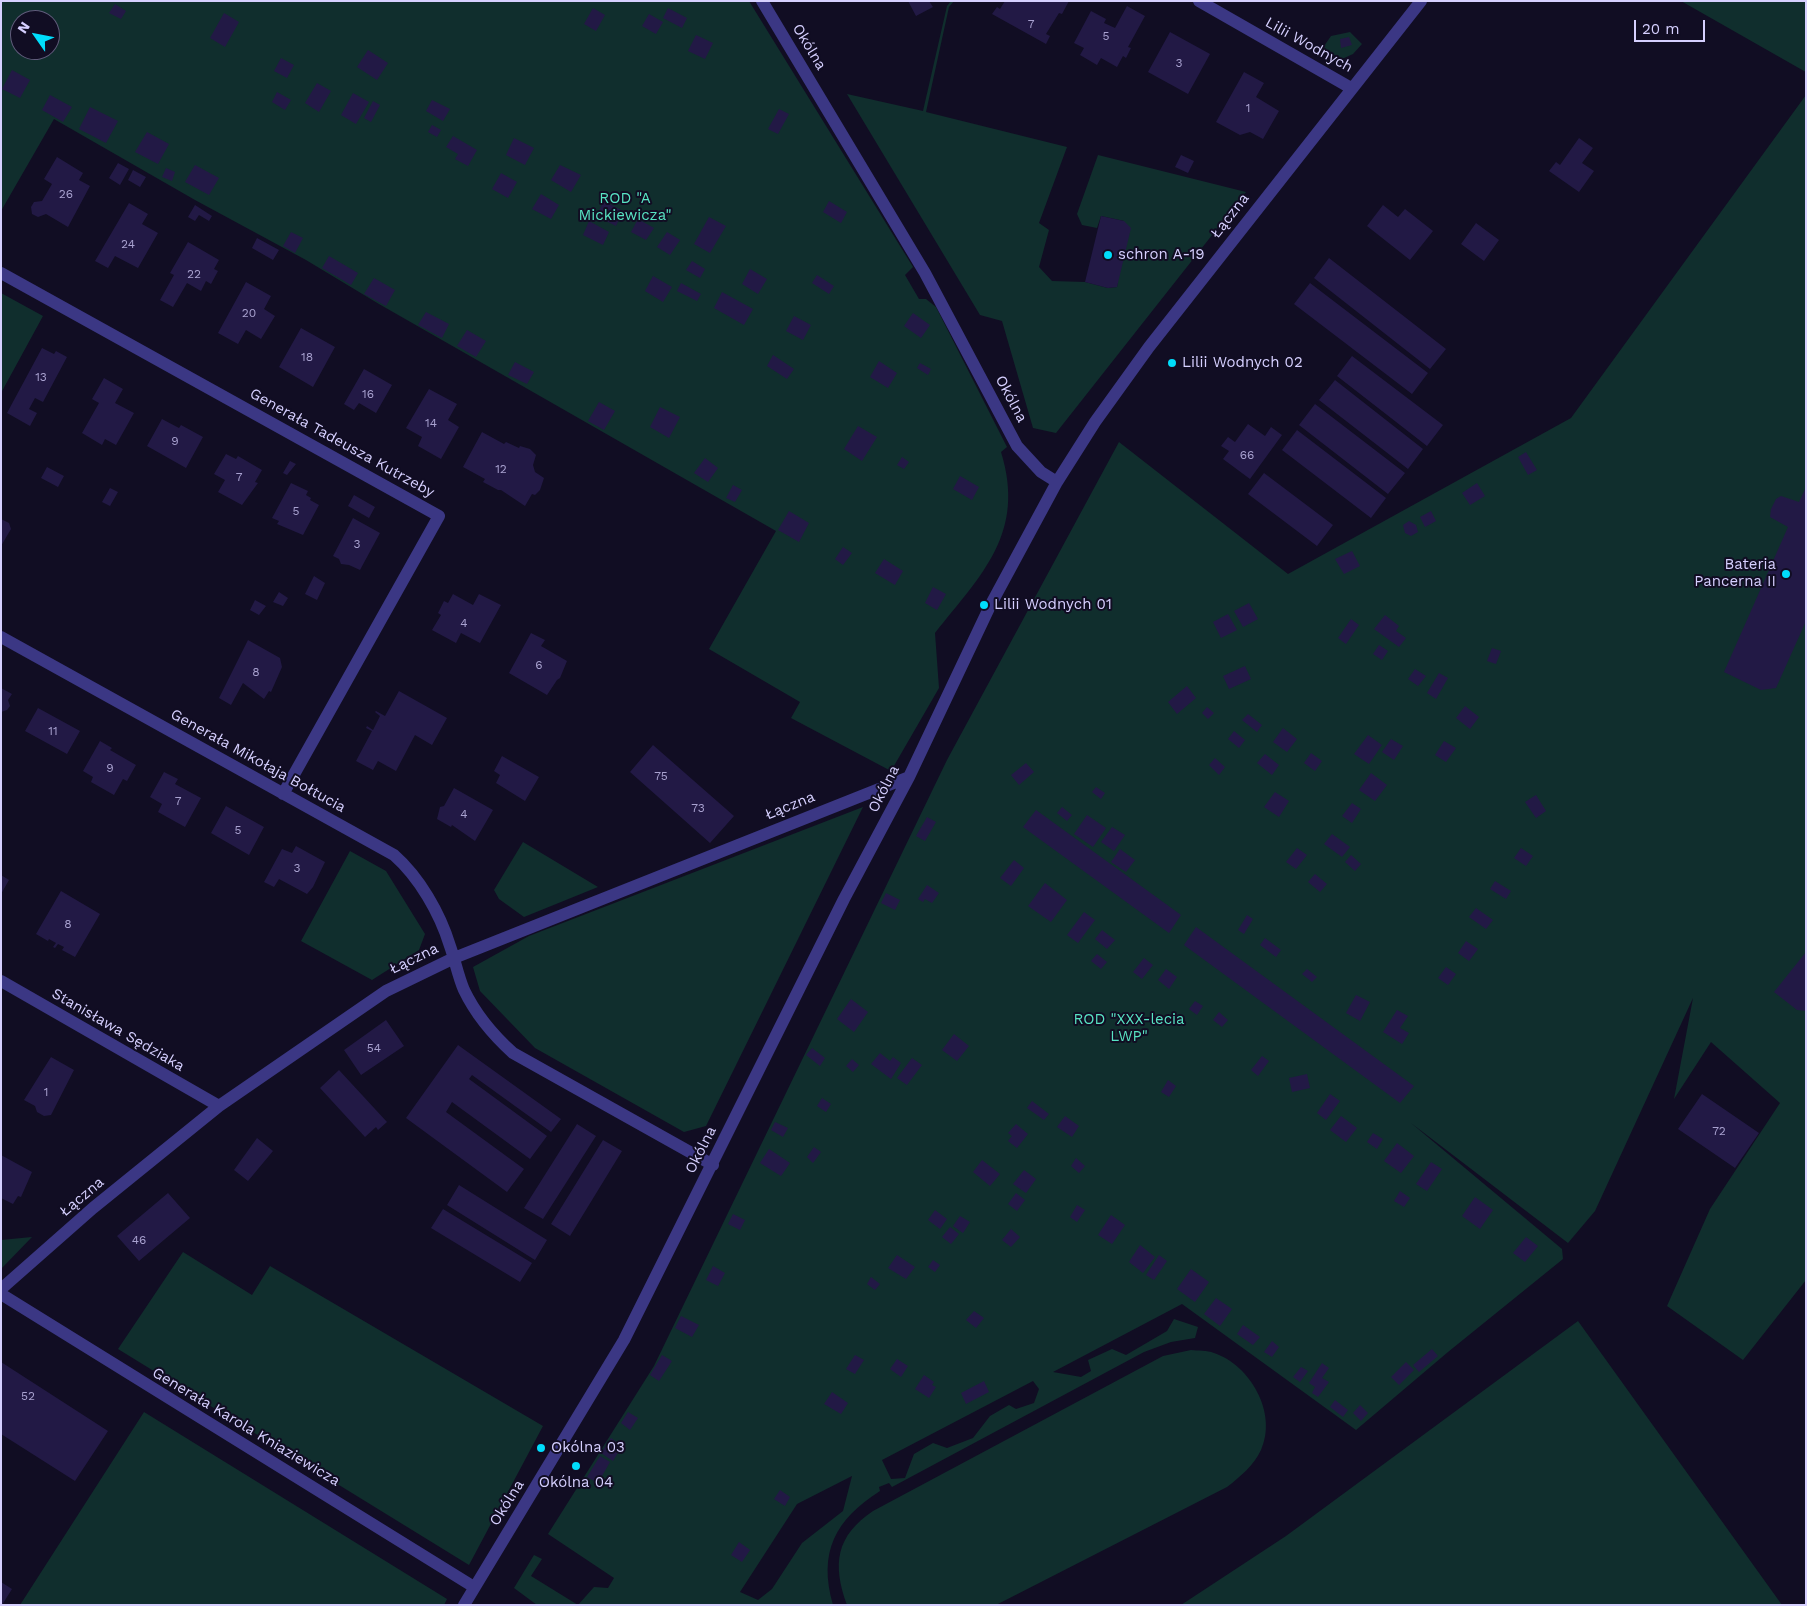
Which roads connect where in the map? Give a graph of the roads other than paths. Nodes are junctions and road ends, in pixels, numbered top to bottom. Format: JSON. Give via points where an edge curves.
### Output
{"nodes":[{"id":1,"x":762,"y":1,"type":"edge"},
{"id":2,"x":1199,"y":1,"type":"edge"},
{"id":3,"x":1421,"y":1,"type":"edge"},
{"id":4,"x":1351,"y":88,"type":"junction"},
{"id":5,"x":1,"y":273,"type":"edge"},
{"id":6,"x":1057,"y":482,"type":"junction"},
{"id":7,"x":1,"y":637,"type":"edge"},
{"id":8,"x":909,"y":777,"type":"junction"},
{"id":9,"x":283,"y":794,"type":"junction"},
{"id":10,"x":454,"y":958,"type":"junction"},
{"id":11,"x":1,"y":981,"type":"edge"},
{"id":12,"x":219,"y":1106,"type":"junction"},
{"id":13,"x":712,"y":1165,"type":"junction"},
{"id":14,"x":1,"y":1289,"type":"edge"},
{"id":15,"x":1,"y":1294,"type":"edge"},
{"id":16,"x":474,"y":1587,"type":"junction"},
{"id":17,"x":464,"y":1605,"type":"edge"}],
"edges":[{"from":1,"to":6,"type":"street","name":"Okólna","via":[[926,273],[1017,446],[1041,472]]},
{"from":2,"to":4,"type":"street","name":"Lilii Wodnych"},
{"from":3,"to":4,"type":"street","name":"Łączna"},
{"from":4,"to":6,"type":"street","name":"Łączna","via":[[1149,347]]},
{"from":5,"to":9,"type":"street","name":"Generała Tadeusza Kutrzeby","via":[[440,516]]},
{"from":6,"to":8,"type":"street","name":"Okólna","via":[[990,606]]},
{"from":7,"to":9,"type":"street","name":"Generała Mikołaja Bołtucia"},
{"from":8,"to":10,"type":"street","name":"Łączna"},
{"from":8,"to":13,"type":"street","name":"Okólna","via":[[844,899]]},
{"from":9,"to":10,"type":"street","name":"Generała Mikołaja Bołtucia","via":[[380,847],[404,864],[430,901]]},
{"from":10,"to":12,"type":"street","name":"Łączna","via":[[386,991]]},
{"from":10,"to":13,"type":"street","name":"Generała Mikołaja Bołtucia","via":[[463,989],[477,1013],[513,1053]]},
{"from":11,"to":12,"type":"street","name":"Stanisława Sędziaka"},
{"from":12,"to":14,"type":"street","name":"Łączna","via":[[93,1208]]},
{"from":13,"to":16,"type":"street","name":"Okólna","via":[[624,1340]]},
{"from":15,"to":16,"type":"street","name":"Generała Karola Kniaziewicza"},
{"from":16,"to":17,"type":"street","name":"Okólna"}]}
